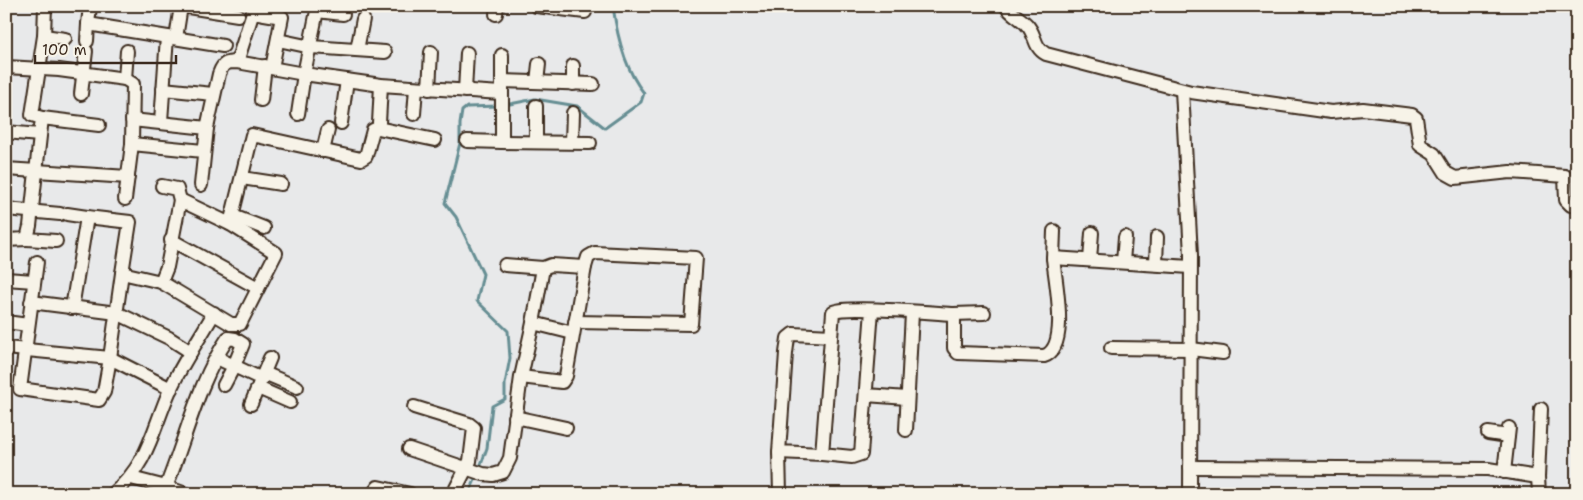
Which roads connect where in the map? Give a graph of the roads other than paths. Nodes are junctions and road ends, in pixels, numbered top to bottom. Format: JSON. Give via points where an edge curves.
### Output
{"nodes":[{"id":1,"x":46,"y":6,"type":"edge"},
{"id":2,"x":90,"y":6,"type":"edge"},
{"id":3,"x":181,"y":6,"type":"edge"},
{"id":4,"x":584,"y":6,"type":"edge"},
{"id":5,"x":1006,"y":6,"type":"edge"},
{"id":6,"x":318,"y":9,"type":"edge"},
{"id":7,"x":535,"y":9,"type":"edge"},
{"id":8,"x":284,"y":12,"type":"edge"},
{"id":9,"x":342,"y":14,"type":"dead end"},
{"id":10,"x":238,"y":15,"type":"dead end"},
{"id":11,"x":363,"y":19,"type":"dead end"},
{"id":12,"x":88,"y":24,"type":"junction"},
{"id":13,"x":44,"y":36,"type":"junction"},
{"id":14,"x":172,"y":37,"type":"junction"},
{"id":15,"x":65,"y":39,"type":"dead end"},
{"id":16,"x":278,"y":40,"type":"junction"},
{"id":17,"x":222,"y":46,"type":"dead end"},
{"id":18,"x":311,"y":47,"type":"junction"},
{"id":19,"x":357,"y":50,"type":"junction"},
{"id":20,"x":127,"y":51,"type":"dead end"},
{"id":21,"x":385,"y":52,"type":"dead end"},
{"id":22,"x":431,"y":52,"type":"dead end"},
{"id":23,"x":467,"y":53,"type":"dead end"},
{"id":24,"x":502,"y":55,"type":"dead end"},
{"id":25,"x":238,"y":62,"type":"junction"},
{"id":26,"x":539,"y":64,"type":"dead end"},
{"id":27,"x":573,"y":66,"type":"dead end"},
{"id":28,"x":6,"y":67,"type":"edge"},
{"id":29,"x":268,"y":67,"type":"junction"},
{"id":30,"x":38,"y":70,"type":"junction"},
{"id":31,"x":83,"y":74,"type":"junction"},
{"id":32,"x":304,"y":74,"type":"junction"},
{"id":33,"x":125,"y":79,"type":"junction"},
{"id":34,"x":347,"y":80,"type":"junction"},
{"id":35,"x":537,"y":82,"type":"junction"},
{"id":36,"x":573,"y":84,"type":"junction"},
{"id":37,"x":593,"y":84,"type":"dead end"},
{"id":38,"x":381,"y":85,"type":"junction"},
{"id":39,"x":163,"y":89,"type":"junction"},
{"id":40,"x":422,"y":89,"type":"junction"},
{"id":41,"x":1182,"y":90,"type":"junction"},
{"id":42,"x":465,"y":91,"type":"junction"},
{"id":43,"x":81,"y":94,"type":"dead end"},
{"id":44,"x":214,"y":94,"type":"junction"},
{"id":45,"x":502,"y":97,"type":"junction"},
{"id":46,"x":261,"y":100,"type":"dead end"},
{"id":47,"x":536,"y":106,"type":"dead end"},
{"id":48,"x":573,"y":113,"type":"dead end"},
{"id":49,"x":298,"y":114,"type":"dead end"},
{"id":50,"x":414,"y":114,"type":"dead end"},
{"id":51,"x":42,"y":118,"type":"junction"},
{"id":52,"x":132,"y":120,"type":"junction"},
{"id":53,"x":161,"y":122,"type":"junction"},
{"id":54,"x":379,"y":122,"type":"dead end"},
{"id":55,"x":341,"y":123,"type":"dead end"},
{"id":56,"x":99,"y":124,"type":"dead end"},
{"id":57,"x":207,"y":128,"type":"junction"},
{"id":58,"x":328,"y":130,"type":"dead end"},
{"id":59,"x":6,"y":132,"type":"edge"},
{"id":60,"x":40,"y":135,"type":"junction"},
{"id":61,"x":435,"y":140,"type":"dead end"},
{"id":62,"x":467,"y":140,"type":"dead end"},
{"id":63,"x":502,"y":142,"type":"junction"},
{"id":64,"x":536,"y":142,"type":"junction"},
{"id":65,"x":572,"y":142,"type":"junction"},
{"id":66,"x":590,"y":143,"type":"dead end"},
{"id":67,"x":132,"y":144,"type":"junction"},
{"id":68,"x":203,"y":151,"type":"junction"},
{"id":69,"x":323,"y":151,"type":"junction"},
{"id":70,"x":6,"y":169,"type":"edge"},
{"id":71,"x":36,"y":171,"type":"junction"},
{"id":72,"x":128,"y":177,"type":"junction"},
{"id":73,"x":242,"y":178,"type":"junction"},
{"id":74,"x":201,"y":184,"type":"dead end"},
{"id":75,"x":281,"y":184,"type":"dead end"},
{"id":76,"x":162,"y":186,"type":"dead end"},
{"id":77,"x":125,"y":199,"type":"dead end"},
{"id":78,"x":180,"y":200,"type":"junction"},
{"id":79,"x":1577,"y":206,"type":"edge"},
{"id":80,"x":6,"y":209,"type":"edge"},
{"id":81,"x":32,"y":211,"type":"junction"},
{"id":82,"x":88,"y":216,"type":"junction"},
{"id":83,"x":231,"y":220,"type":"junction"},
{"id":84,"x":264,"y":228,"type":"dead end"},
{"id":85,"x":1054,"y":230,"type":"dead end"},
{"id":86,"x":1092,"y":233,"type":"dead end"},
{"id":87,"x":1125,"y":237,"type":"dead end"},
{"id":88,"x":1156,"y":237,"type":"dead end"},
{"id":89,"x":27,"y":239,"type":"junction"},
{"id":90,"x":6,"y":240,"type":"edge"},
{"id":91,"x":171,"y":240,"type":"junction"},
{"id":92,"x":56,"y":241,"type":"dead end"},
{"id":93,"x":1053,"y":258,"type":"junction"},
{"id":94,"x":1090,"y":260,"type":"junction"},
{"id":95,"x":38,"y":262,"type":"dead end"},
{"id":96,"x":1122,"y":262,"type":"junction"},
{"id":97,"x":505,"y":264,"type":"dead end"},
{"id":98,"x":1156,"y":264,"type":"junction"},
{"id":99,"x":1190,"y":266,"type":"junction"},
{"id":100,"x":585,"y":267,"type":"junction"},
{"id":101,"x":543,"y":268,"type":"junction"},
{"id":102,"x":122,"y":273,"type":"junction"},
{"id":103,"x":6,"y":279,"type":"edge"},
{"id":104,"x":34,"y":281,"type":"junction"},
{"id":105,"x":161,"y":282,"type":"junction"},
{"id":106,"x":258,"y":288,"type":"junction"},
{"id":107,"x":31,"y":302,"type":"junction"},
{"id":108,"x":72,"y":308,"type":"junction"},
{"id":109,"x":872,"y":310,"type":"junction"},
{"id":110,"x":117,"y":313,"type":"junction"},
{"id":111,"x":214,"y":313,"type":"junction"},
{"id":112,"x":912,"y":313,"type":"junction"},
{"id":113,"x":984,"y":313,"type":"dead end"},
{"id":114,"x":954,"y":314,"type":"junction"},
{"id":115,"x":6,"y":322,"type":"edge"},
{"id":116,"x":533,"y":323,"type":"junction"},
{"id":117,"x":28,"y":326,"type":"junction"},
{"id":118,"x":574,"y":327,"type":"junction"},
{"id":119,"x":831,"y":336,"type":"junction"},
{"id":120,"x":6,"y":348,"type":"edge"},
{"id":121,"x":1112,"y":348,"type":"dead end"},
{"id":122,"x":1191,"y":349,"type":"junction"},
{"id":123,"x":25,"y":350,"type":"junction"},
{"id":124,"x":191,"y":352,"type":"junction"},
{"id":125,"x":1223,"y":353,"type":"dead end"},
{"id":126,"x":110,"y":358,"type":"junction"},
{"id":127,"x":217,"y":358,"type":"junction"},
{"id":128,"x":270,"y":358,"type":"dead end"},
{"id":129,"x":234,"y":366,"type":"junction"},
{"id":130,"x":520,"y":377,"type":"junction"},
{"id":131,"x":261,"y":380,"type":"junction"},
{"id":132,"x":224,"y":385,"type":"dead end"},
{"id":133,"x":297,"y":387,"type":"dead end"},
{"id":134,"x":171,"y":388,"type":"junction"},
{"id":135,"x":866,"y":395,"type":"junction"},
{"id":136,"x":907,"y":398,"type":"junction"},
{"id":137,"x":290,"y":402,"type":"dead end"},
{"id":138,"x":251,"y":404,"type":"dead end"},
{"id":139,"x":414,"y":408,"type":"dead end"},
{"id":140,"x":1541,"y":409,"type":"dead end"},
{"id":141,"x":515,"y":417,"type":"junction"},
{"id":142,"x":566,"y":428,"type":"dead end"},
{"id":143,"x":906,"y":430,"type":"dead end"},
{"id":144,"x":1488,"y":433,"type":"dead end"},
{"id":145,"x":409,"y":449,"type":"dead end"},
{"id":146,"x":779,"y":452,"type":"junction"},
{"id":147,"x":822,"y":454,"type":"junction"},
{"id":148,"x":1190,"y":467,"type":"junction"},
{"id":149,"x":474,"y":471,"type":"junction"},
{"id":150,"x":1504,"y":472,"type":"junction"},
{"id":151,"x":1538,"y":477,"type":"junction"},
{"id":152,"x":131,"y":478,"type":"junction"},
{"id":153,"x":166,"y":487,"type":"junction"},
{"id":154,"x":113,"y":494,"type":"edge"},
{"id":155,"x":186,"y":494,"type":"edge"},
{"id":156,"x":373,"y":494,"type":"edge"},
{"id":157,"x":410,"y":494,"type":"edge"},
{"id":158,"x":453,"y":494,"type":"edge"},
{"id":159,"x":780,"y":494,"type":"edge"},
{"id":160,"x":1190,"y":494,"type":"edge"},
{"id":161,"x":1539,"y":494,"type":"edge"}],
"edges":[{"from":1,"to":13,"type":"street"},
{"from":2,"to":12,"type":"street"},
{"from":3,"to":10,"type":"street"},
{"from":3,"to":14,"type":"street"},
{"from":4,"to":7,"type":"street","via":[[585,12]]},
{"from":5,"to":41,"type":"street","via":[[1026,24],[1036,46],[1046,54]]},
{"from":6,"to":9,"type":"street"},
{"from":6,"to":18,"type":"street"},
{"from":8,"to":16,"type":"street"},
{"from":8,"to":25,"type":"street","via":[[253,12]]},
{"from":11,"to":19,"type":"street"},
{"from":12,"to":14,"type":"street"},
{"from":12,"to":31,"type":"street"},
{"from":13,"to":15,"type":"street"},
{"from":13,"to":30,"type":"street"},
{"from":14,"to":17,"type":"street"},
{"from":14,"to":39,"type":"street"},
{"from":16,"to":18,"type":"street"},
{"from":16,"to":29,"type":"street"},
{"from":18,"to":19,"type":"street"},
{"from":18,"to":32,"type":"street"},
{"from":19,"to":21,"type":"street"},
{"from":20,"to":33,"type":"street"},
{"from":22,"to":40,"type":"street"},
{"from":23,"to":42,"type":"street"},
{"from":24,"to":45,"type":"street"},
{"from":25,"to":29,"type":"street"},
{"from":25,"to":44,"type":"street","via":[[222,65]]},
{"from":26,"to":35,"type":"street"},
{"from":27,"to":36,"type":"street"},
{"from":28,"to":30,"type":"street"},
{"from":29,"to":32,"type":"street"},
{"from":29,"to":46,"type":"street"},
{"from":30,"to":31,"type":"street"},
{"from":30,"to":51,"type":"street","via":[[32,115]]},
{"from":31,"to":33,"type":"street"},
{"from":31,"to":43,"type":"street"},
{"from":32,"to":34,"type":"street"},
{"from":32,"to":49,"type":"street"},
{"from":33,"to":52,"type":"street","via":[[133,84]]},
{"from":34,"to":38,"type":"street"},
{"from":34,"to":55,"type":"street"},
{"from":35,"to":36,"type":"street"},
{"from":35,"to":45,"type":"street"},
{"from":36,"to":37,"type":"street"},
{"from":38,"to":40,"type":"street"},
{"from":38,"to":54,"type":"street"},
{"from":39,"to":44,"type":"street"},
{"from":39,"to":53,"type":"street"},
{"from":40,"to":42,"type":"street"},
{"from":40,"to":50,"type":"street"},
{"from":41,"to":79,"type":"street","via":[[1320,110],[1363,109],[1412,115],[1416,118],[1420,145],[1432,152],[1449,176],[1510,172],[1565,176],[1566,200]]},
{"from":41,"to":99,"type":"street"},
{"from":42,"to":45,"type":"street"},
{"from":44,"to":57,"type":"street"},
{"from":45,"to":63,"type":"street"},
{"from":47,"to":64,"type":"street"},
{"from":48,"to":65,"type":"street"},
{"from":51,"to":56,"type":"street"},
{"from":51,"to":60,"type":"street"},
{"from":52,"to":53,"type":"street"},
{"from":52,"to":67,"type":"street"},
{"from":53,"to":57,"type":"street"},
{"from":57,"to":68,"type":"street"},
{"from":58,"to":69,"type":"street"},
{"from":59,"to":60,"type":"street"},
{"from":60,"to":71,"type":"street"},
{"from":61,"to":69,"type":"street","via":[[378,128],[374,130],[364,159]]},
{"from":62,"to":63,"type":"street"},
{"from":63,"to":64,"type":"street"},
{"from":64,"to":65,"type":"street"},
{"from":65,"to":66,"type":"street"},
{"from":67,"to":68,"type":"street"},
{"from":67,"to":72,"type":"street"},
{"from":68,"to":74,"type":"street"},
{"from":69,"to":73,"type":"street","via":[[252,135]]},
{"from":70,"to":71,"type":"street"},
{"from":71,"to":72,"type":"street"},
{"from":71,"to":81,"type":"street"},
{"from":72,"to":77,"type":"street"},
{"from":73,"to":75,"type":"street"},
{"from":73,"to":83,"type":"street"},
{"from":76,"to":78,"type":"street","via":[[177,190]]},
{"from":78,"to":83,"type":"street"},
{"from":78,"to":91,"type":"street"},
{"from":80,"to":81,"type":"street"},
{"from":81,"to":82,"type":"street"},
{"from":81,"to":89,"type":"street"},
{"from":82,"to":102,"type":"street","via":[[130,222]]},
{"from":82,"to":108,"type":"street"},
{"from":83,"to":84,"type":"street"},
{"from":83,"to":106,"type":"street","via":[[276,253]]},
{"from":85,"to":93,"type":"street"},
{"from":86,"to":94,"type":"street"},
{"from":87,"to":96,"type":"street"},
{"from":88,"to":98,"type":"street"},
{"from":89,"to":90,"type":"street"},
{"from":89,"to":92,"type":"street"},
{"from":91,"to":105,"type":"street"},
{"from":91,"to":106,"type":"street"},
{"from":93,"to":94,"type":"street"},
{"from":93,"to":114,"type":"street","via":[[1060,328],[1050,354],[958,352],[954,348]]},
{"from":94,"to":96,"type":"street"},
{"from":95,"to":104,"type":"street"},
{"from":96,"to":98,"type":"street"},
{"from":97,"to":101,"type":"street"},
{"from":98,"to":99,"type":"street"},
{"from":99,"to":122,"type":"street"},
{"from":100,"to":101,"type":"street","via":[[551,265]]},
{"from":100,"to":118,"type":"street"},
{"from":100,"to":118,"type":"street","via":[[588,257],[595,253],[696,258],[691,324]]},
{"from":101,"to":116,"type":"street"},
{"from":102,"to":105,"type":"street"},
{"from":102,"to":110,"type":"street"},
{"from":103,"to":104,"type":"street"},
{"from":104,"to":107,"type":"street"},
{"from":105,"to":111,"type":"street"},
{"from":106,"to":111,"type":"street","via":[[240,324],[231,324]]},
{"from":107,"to":108,"type":"street"},
{"from":107,"to":117,"type":"street"},
{"from":108,"to":110,"type":"street"},
{"from":109,"to":112,"type":"street"},
{"from":109,"to":119,"type":"street","via":[[837,309],[833,312]]},
{"from":109,"to":135,"type":"street"},
{"from":110,"to":124,"type":"street","via":[[170,338]]},
{"from":110,"to":126,"type":"street"},
{"from":111,"to":124,"type":"street"},
{"from":112,"to":114,"type":"street"},
{"from":112,"to":136,"type":"street"},
{"from":113,"to":114,"type":"street"},
{"from":115,"to":117,"type":"street"},
{"from":116,"to":118,"type":"street"},
{"from":116,"to":130,"type":"street"},
{"from":117,"to":123,"type":"street"},
{"from":118,"to":130,"type":"street","via":[[566,376],[562,382]]},
{"from":119,"to":146,"type":"street","via":[[793,334],[788,338]]},
{"from":119,"to":147,"type":"street"},
{"from":120,"to":123,"type":"street"},
{"from":121,"to":122,"type":"street"},
{"from":122,"to":125,"type":"street"},
{"from":122,"to":148,"type":"street"},
{"from":123,"to":126,"type":"street"},
{"from":123,"to":126,"type":"street","via":[[22,390],[96,401],[102,399]]},
{"from":124,"to":134,"type":"street"},
{"from":126,"to":134,"type":"street"},
{"from":127,"to":129,"type":"street"},
{"from":127,"to":129,"type":"street","via":[[228,338],[235,339],[244,344]]},
{"from":127,"to":153,"type":"street","via":[[200,393]]},
{"from":128,"to":131,"type":"street"},
{"from":129,"to":131,"type":"street"},
{"from":129,"to":132,"type":"street"},
{"from":130,"to":141,"type":"street"},
{"from":131,"to":133,"type":"street"},
{"from":131,"to":137,"type":"street"},
{"from":131,"to":138,"type":"street"},
{"from":134,"to":152,"type":"street","via":[[145,456]]},
{"from":135,"to":136,"type":"street"},
{"from":135,"to":147,"type":"street","via":[[861,454],[852,457]]},
{"from":136,"to":143,"type":"street"},
{"from":139,"to":149,"type":"street","via":[[474,428]]},
{"from":140,"to":151,"type":"street"},
{"from":141,"to":142,"type":"street"},
{"from":141,"to":149,"type":"street","via":[[510,458],[503,472],[493,475]]},
{"from":144,"to":150,"type":"street","via":[[1509,432]]},
{"from":145,"to":149,"type":"street"},
{"from":146,"to":147,"type":"street"},
{"from":146,"to":159,"type":"street"},
{"from":148,"to":150,"type":"street","via":[[1488,469]]},
{"from":148,"to":160,"type":"street"},
{"from":149,"to":158,"type":"street"},
{"from":150,"to":151,"type":"street"},
{"from":151,"to":161,"type":"street"},
{"from":152,"to":153,"type":"street"},
{"from":152,"to":154,"type":"street"},
{"from":153,"to":155,"type":"street"},
{"from":156,"to":157,"type":"street","via":[[378,487]]}]}
